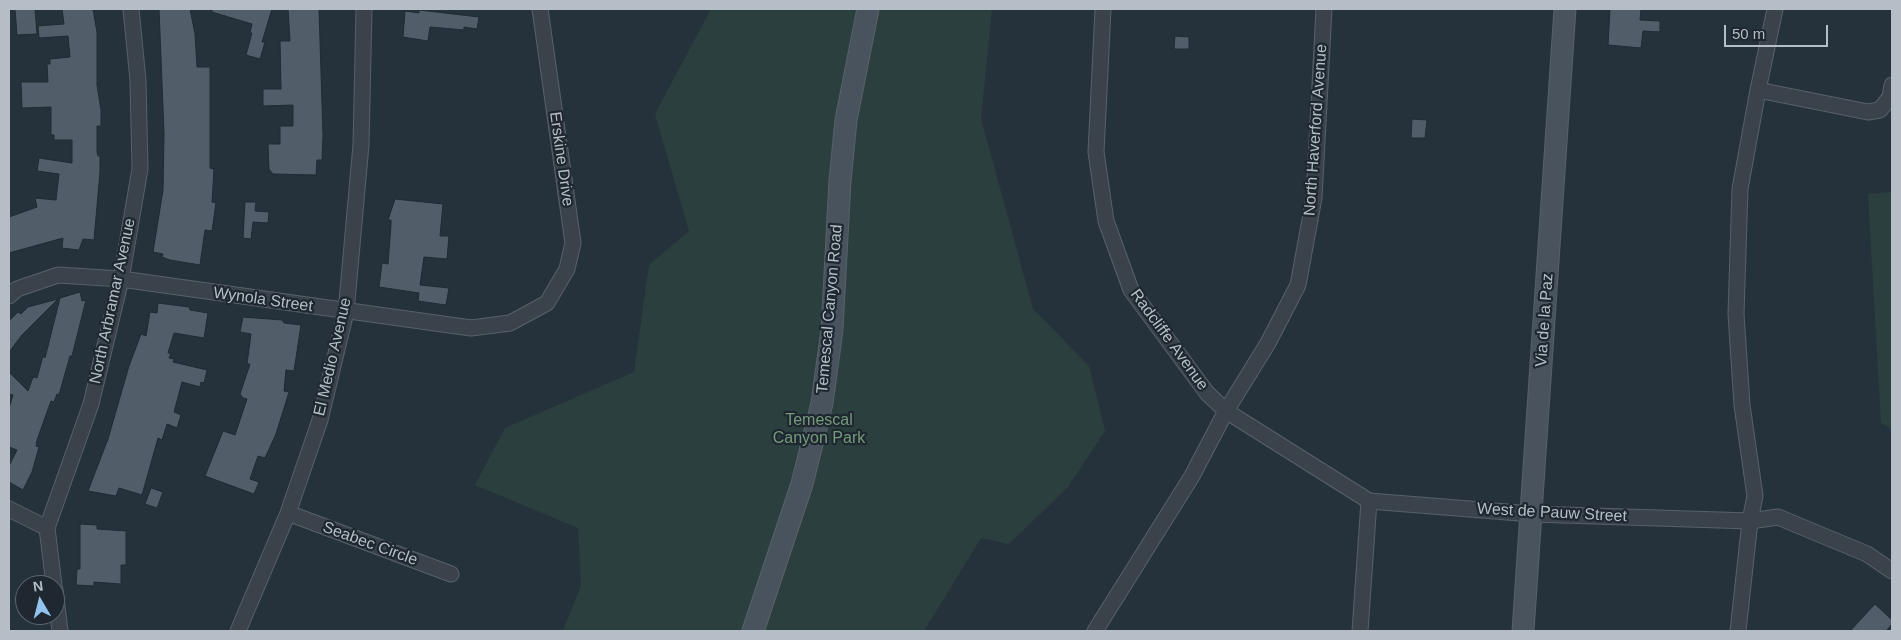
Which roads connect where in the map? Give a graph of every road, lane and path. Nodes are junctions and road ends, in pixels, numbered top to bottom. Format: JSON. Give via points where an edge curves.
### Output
{"nodes":[{"id":1,"x":132,"y":9,"type":"edge"},
{"id":2,"x":364,"y":9,"type":"edge"},
{"id":3,"x":540,"y":9,"type":"edge"},
{"id":4,"x":868,"y":9,"type":"edge"},
{"id":5,"x":1103,"y":9,"type":"edge"},
{"id":6,"x":1324,"y":9,"type":"edge"},
{"id":7,"x":1565,"y":9,"type":"edge"},
{"id":8,"x":1775,"y":9,"type":"edge"},
{"id":9,"x":1892,"y":84,"type":"edge"},
{"id":10,"x":1758,"y":90,"type":"junction"},
{"id":11,"x":121,"y":279,"type":"junction"},
{"id":12,"x":9,"y":296,"type":"edge"},
{"id":13,"x":547,"y":303,"type":"joint"},
{"id":14,"x":346,"y":312,"type":"junction"},
{"id":15,"x":1226,"y":411,"type":"junction"},
{"id":16,"x":1755,"y":496,"type":"junction"},
{"id":17,"x":1369,"y":501,"type":"junction"},
{"id":18,"x":9,"y":509,"type":"edge"},
{"id":19,"x":288,"y":513,"type":"junction"},
{"id":20,"x":1532,"y":514,"type":"junction"},
{"id":21,"x":1778,"y":517,"type":"junction"},
{"id":22,"x":1750,"y":521,"type":"junction"},
{"id":23,"x":47,"y":528,"type":"junction"},
{"id":24,"x":1892,"y":571,"type":"edge"},
{"id":25,"x":451,"y":574,"type":"dead end"},
{"id":26,"x":53,"y":575,"type":"edge"},
{"id":27,"x":238,"y":631,"type":"edge"},
{"id":28,"x":754,"y":631,"type":"edge"},
{"id":29,"x":1095,"y":631,"type":"edge"},
{"id":30,"x":1360,"y":631,"type":"edge"},
{"id":31,"x":1523,"y":631,"type":"edge"},
{"id":32,"x":1738,"y":631,"type":"edge"}],
"edges":[{"from":1,"to":11,"type":"street","name":"North Arbramar Avenue","via":[[140,169]]},
{"from":2,"to":14,"type":"street","name":"El Medio Avenue","via":[[361,145]]},
{"from":3,"to":13,"type":"street","name":"Erskine Drive","via":[[573,243],[567,269]]},
{"from":4,"to":28,"type":"main road","name":"Temescal Canyon Road","via":[[846,120],[832,330],[822,403],[799,493]]},
{"from":5,"to":15,"type":"street","name":"Radcliffe Avenue","via":[[1096,152],[1106,221],[1131,290],[1207,393]]},
{"from":6,"to":15,"type":"street","name":"North Haverford Avenue","via":[[1314,198],[1298,285],[1268,343]]},
{"from":7,"to":20,"type":"main road","name":"Via de la Paz"},
{"from":8,"to":10,"type":"street"},
{"from":9,"to":10,"type":"street","via":[[1890,97],[1880,110],[1868,112]]},
{"from":10,"to":16,"type":"street","via":[[1740,189],[1736,314],[1742,405]]},
{"from":11,"to":12,"type":"street","name":"Wynola Street","via":[[58,275],[16,288]]},
{"from":11,"to":14,"type":"street","name":"Wynola Street"},
{"from":11,"to":23,"type":"street","name":"North Arbramar Avenue","via":[[91,404]]},
{"from":13,"to":14,"type":"street","name":"Wynola Street","via":[[510,323],[471,328]]},
{"from":14,"to":19,"type":"street","name":"El Medio Avenue","via":[[320,420]]},
{"from":15,"to":17,"type":"street","name":"West de Pauw Street"},
{"from":15,"to":29,"type":"street","via":[[1192,476]]},
{"from":16,"to":21,"type":"street"},
{"from":16,"to":22,"type":"street"},
{"from":17,"to":20,"type":"street","name":"West de Pauw Street"},
{"from":17,"to":30,"type":"street"},
{"from":18,"to":23,"type":"street"},
{"from":19,"to":25,"type":"street","name":"Seabec Circle"},
{"from":19,"to":27,"type":"street","name":"El Medio Avenue"},
{"from":20,"to":22,"type":"street","name":"West de Pauw Street"},
{"from":20,"to":31,"type":"main road","name":"Via de la Paz"},
{"from":21,"to":22,"type":"street","name":"West de Pauw Street"},
{"from":21,"to":24,"type":"street","via":[[1867,554]]},
{"from":22,"to":32,"type":"street"},
{"from":23,"to":26,"type":"street","name":"North Arbramar Avenue"}]}
